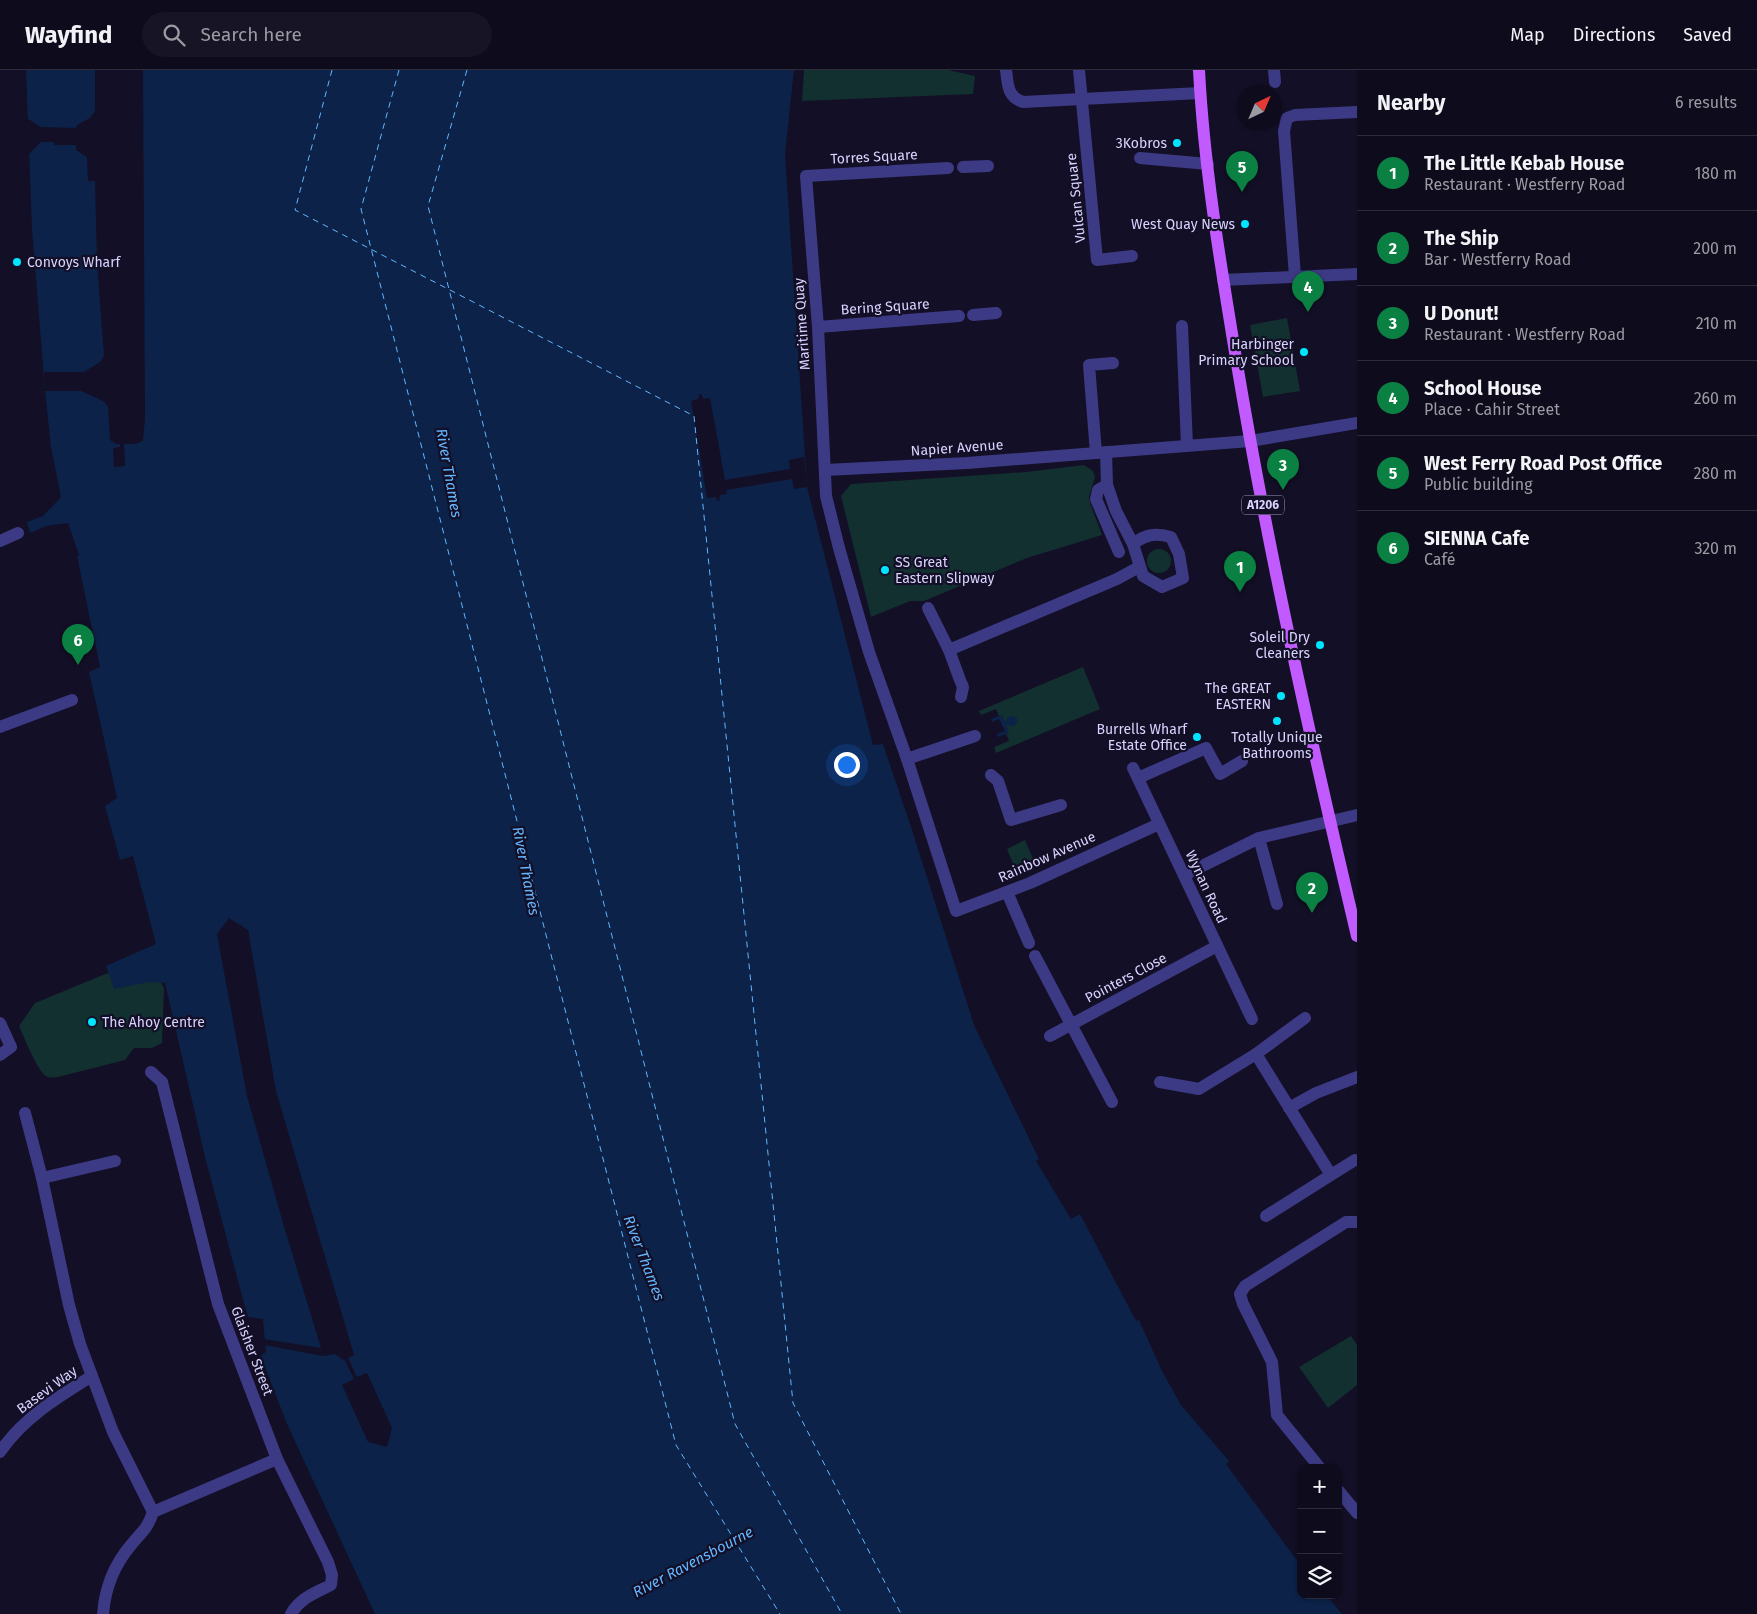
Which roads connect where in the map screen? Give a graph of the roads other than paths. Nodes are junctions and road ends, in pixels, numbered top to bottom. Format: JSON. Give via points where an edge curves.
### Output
{"nodes":[{"id":1,"x":1006,"y":70,"type":"edge"},
{"id":2,"x":1079,"y":70,"type":"edge"},
{"id":3,"x":1199,"y":70,"type":"edge"},
{"id":4,"x":1200,"y":93,"type":"junction"},
{"id":5,"x":1081,"y":99,"type":"junction"},
{"id":6,"x":1357,"y":112,"type":"edge"},
{"id":7,"x":1140,"y":158,"type":"dead end"},
{"id":8,"x":1208,"y":164,"type":"junction"},
{"id":9,"x":988,"y":166,"type":"dead end"},
{"id":10,"x":963,"y":167,"type":"dead end"},
{"id":11,"x":946,"y":168,"type":"dead end"},
{"id":12,"x":806,"y":176,"type":"joint"},
{"id":13,"x":1132,"y":256,"type":"dead end"},
{"id":14,"x":1357,"y":274,"type":"edge"},
{"id":15,"x":1295,"y":276,"type":"junction"},
{"id":16,"x":1223,"y":280,"type":"junction"},
{"id":17,"x":996,"y":313,"type":"dead end"},
{"id":18,"x":973,"y":315,"type":"dead end"},
{"id":19,"x":957,"y":316,"type":"dead end"},
{"id":20,"x":1182,"y":326,"type":"dead end"},
{"id":21,"x":818,"y":327,"type":"junction"},
{"id":22,"x":1113,"y":363,"type":"dead end"},
{"id":23,"x":1357,"y":423,"type":"edge"},
{"id":24,"x":1250,"y":441,"type":"junction"},
{"id":25,"x":1187,"y":446,"type":"junction"},
{"id":26,"x":1101,"y":453,"type":"junction"},
{"id":27,"x":825,"y":470,"type":"junction"},
{"id":28,"x":1107,"y":485,"type":"junction"},
{"id":29,"x":18,"y":532,"type":"dead end"},
{"id":30,"x":0,"y":541,"type":"edge"},
{"id":31,"x":1133,"y":544,"type":"junction"},
{"id":32,"x":1119,"y":552,"type":"dead end"},
{"id":33,"x":1139,"y":567,"type":"junction"},
{"id":34,"x":928,"y":608,"type":"dead end"},
{"id":35,"x":949,"y":650,"type":"junction"},
{"id":36,"x":961,"y":697,"type":"dead end"},
{"id":37,"x":72,"y":700,"type":"dead end"},
{"id":38,"x":0,"y":727,"type":"edge"},
{"id":39,"x":974,"y":736,"type":"dead end"},
{"id":40,"x":907,"y":759,"type":"junction"},
{"id":41,"x":1242,"y":761,"type":"dead end"},
{"id":42,"x":991,"y":775,"type":"dead end"},
{"id":43,"x":1061,"y":805,"type":"dead end"},
{"id":44,"x":1357,"y":815,"type":"edge"},
{"id":45,"x":1330,"y":821,"type":"junction"},
{"id":46,"x":1159,"y":824,"type":"junction"},
{"id":47,"x":1259,"y":838,"type":"junction"},
{"id":48,"x":1184,"y":875,"type":"junction"},
{"id":49,"x":1006,"y":892,"type":"junction"},
{"id":50,"x":1277,"y":904,"type":"dead end"},
{"id":51,"x":1357,"y":936,"type":"edge"},
{"id":52,"x":1029,"y":944,"type":"dead end"},
{"id":53,"x":1217,"y":946,"type":"junction"},
{"id":54,"x":1035,"y":956,"type":"dead end"},
{"id":55,"x":1305,"y":1018,"type":"dead end"},
{"id":56,"x":1252,"y":1019,"type":"dead end"},
{"id":57,"x":0,"y":1023,"type":"edge"},
{"id":58,"x":1072,"y":1025,"type":"junction"},
{"id":59,"x":1050,"y":1036,"type":"dead end"},
{"id":60,"x":1256,"y":1054,"type":"junction"},
{"id":61,"x":0,"y":1055,"type":"edge"},
{"id":62,"x":151,"y":1072,"type":"dead end"},
{"id":63,"x":1357,"y":1077,"type":"edge"},
{"id":64,"x":1160,"y":1082,"type":"dead end"},
{"id":65,"x":1112,"y":1102,"type":"dead end"},
{"id":66,"x":1289,"y":1108,"type":"junction"},
{"id":67,"x":25,"y":1113,"type":"dead end"},
{"id":68,"x":1354,"y":1160,"type":"dead end"},
{"id":69,"x":115,"y":1161,"type":"dead end"},
{"id":70,"x":1331,"y":1175,"type":"junction"},
{"id":71,"x":42,"y":1178,"type":"junction"},
{"id":72,"x":1266,"y":1216,"type":"dead end"},
{"id":73,"x":1357,"y":1222,"type":"edge"},
{"id":74,"x":92,"y":1376,"type":"junction"},
{"id":75,"x":0,"y":1452,"type":"edge"},
{"id":76,"x":277,"y":1459,"type":"junction"},
{"id":77,"x":1317,"y":1464,"type":"edge"},
{"id":78,"x":1342,"y":1495,"type":"edge"},
{"id":79,"x":153,"y":1512,"type":"junction"},
{"id":80,"x":1357,"y":1514,"type":"edge"},
{"id":81,"x":103,"y":1614,"type":"edge"},
{"id":82,"x":291,"y":1614,"type":"edge"}],
"edges":[{"from":1,"to":5,"type":"street","via":[[1008,88],[1015,100]]},
{"from":2,"to":5,"type":"street"},
{"from":3,"to":4,"type":"main road","number":"A1206"},
{"from":4,"to":5,"type":"street"},
{"from":4,"to":8,"type":"main road","number":"A1206"},
{"from":5,"to":13,"type":"street","name":"Vulcan Square","via":[[1097,260]]},
{"from":6,"to":15,"type":"street","via":[[1287,118],[1284,131]]},
{"from":7,"to":8,"type":"street"},
{"from":8,"to":16,"type":"main road","number":"A1206"},
{"from":9,"to":10,"type":"street"},
{"from":11,"to":12,"type":"street","name":"Torres Square"},
{"from":12,"to":21,"type":"street","name":"Maritime Quay"},
{"from":14,"to":15,"type":"street"},
{"from":15,"to":16,"type":"street"},
{"from":16,"to":24,"type":"main road","number":"A1206"},
{"from":17,"to":18,"type":"street"},
{"from":19,"to":21,"type":"street","name":"Bering Square"},
{"from":20,"to":25,"type":"street"},
{"from":21,"to":27,"type":"street","name":"Maritime Quay"},
{"from":22,"to":26,"type":"street","via":[[1089,365]]},
{"from":23,"to":24,"type":"street","name":"Napier Avenue"},
{"from":24,"to":25,"type":"street","name":"Napier Avenue"},
{"from":24,"to":45,"type":"main road","number":"A1206"},
{"from":25,"to":26,"type":"street","name":"Napier Avenue"},
{"from":26,"to":27,"type":"street","name":"Napier Avenue"},
{"from":26,"to":28,"type":"street"},
{"from":27,"to":40,"type":"street","via":[[826,496],[861,625]]},
{"from":28,"to":31,"type":"street"},
{"from":28,"to":32,"type":"street","via":[[1098,490],[1096,499]]},
{"from":29,"to":30,"type":"street"},
{"from":31,"to":33,"type":"street"},
{"from":31,"to":33,"type":"street","via":[[1146,535],[1170,537],[1179,554],[1183,578],[1162,587],[1142,576]]},
{"from":33,"to":35,"type":"street"},
{"from":34,"to":35,"type":"street"},
{"from":35,"to":36,"type":"street","via":[[963,686]]},
{"from":37,"to":38,"type":"street"},
{"from":39,"to":40,"type":"street"},
{"from":40,"to":49,"type":"street","name":"Rainbow Avenue","via":[[956,911]]},
{"from":41,"to":46,"type":"street","name":"Wynan Road","via":[[1220,774],[1206,748],[1136,773]]},
{"from":42,"to":43,"type":"street","via":[[998,781],[1011,820]]},
{"from":44,"to":45,"type":"street"},
{"from":45,"to":47,"type":"street"},
{"from":45,"to":51,"type":"main road","number":"A1206"},
{"from":46,"to":48,"type":"street","name":"Wynan Road"},
{"from":46,"to":49,"type":"street","name":"Rainbow Avenue"},
{"from":47,"to":48,"type":"street"},
{"from":47,"to":50,"type":"street"},
{"from":48,"to":53,"type":"street","name":"Wynan Road"},
{"from":49,"to":52,"type":"street"},
{"from":53,"to":56,"type":"street","name":"Wynan Road"},
{"from":53,"to":58,"type":"street","name":"Pointers Close"},
{"from":54,"to":58,"type":"street"},
{"from":55,"to":60,"type":"street"},
{"from":57,"to":61,"type":"street","via":[[11,1047]]},
{"from":58,"to":59,"type":"street","name":"Pointers Close"},
{"from":58,"to":65,"type":"street"},
{"from":60,"to":64,"type":"street","via":[[1199,1089]]},
{"from":60,"to":66,"type":"street"},
{"from":62,"to":76,"type":"street","name":"Glaisher Street","via":[[162,1082],[218,1304]]},
{"from":63,"to":66,"type":"street"},
{"from":66,"to":70,"type":"street"},
{"from":67,"to":71,"type":"street"},
{"from":68,"to":70,"type":"street"},
{"from":69,"to":71,"type":"street"},
{"from":70,"to":72,"type":"street"},
{"from":71,"to":74,"type":"street","via":[[69,1305]]},
{"from":73,"to":77,"type":"street","via":[[1346,1222],[1246,1286],[1240,1294],[1272,1362],[1277,1415]]},
{"from":74,"to":75,"type":"street","name":"Basevi Way","via":[[25,1422]]},
{"from":74,"to":79,"type":"street","via":[[113,1432]]},
{"from":76,"to":79,"type":"street"},
{"from":76,"to":82,"type":"street","name":"Glaisher Street","via":[[332,1575],[331,1585],[305,1597]]},
{"from":78,"to":80,"type":"street"},
{"from":79,"to":81,"type":"street","via":[[148,1526],[120,1558],[112,1574]]}]}
